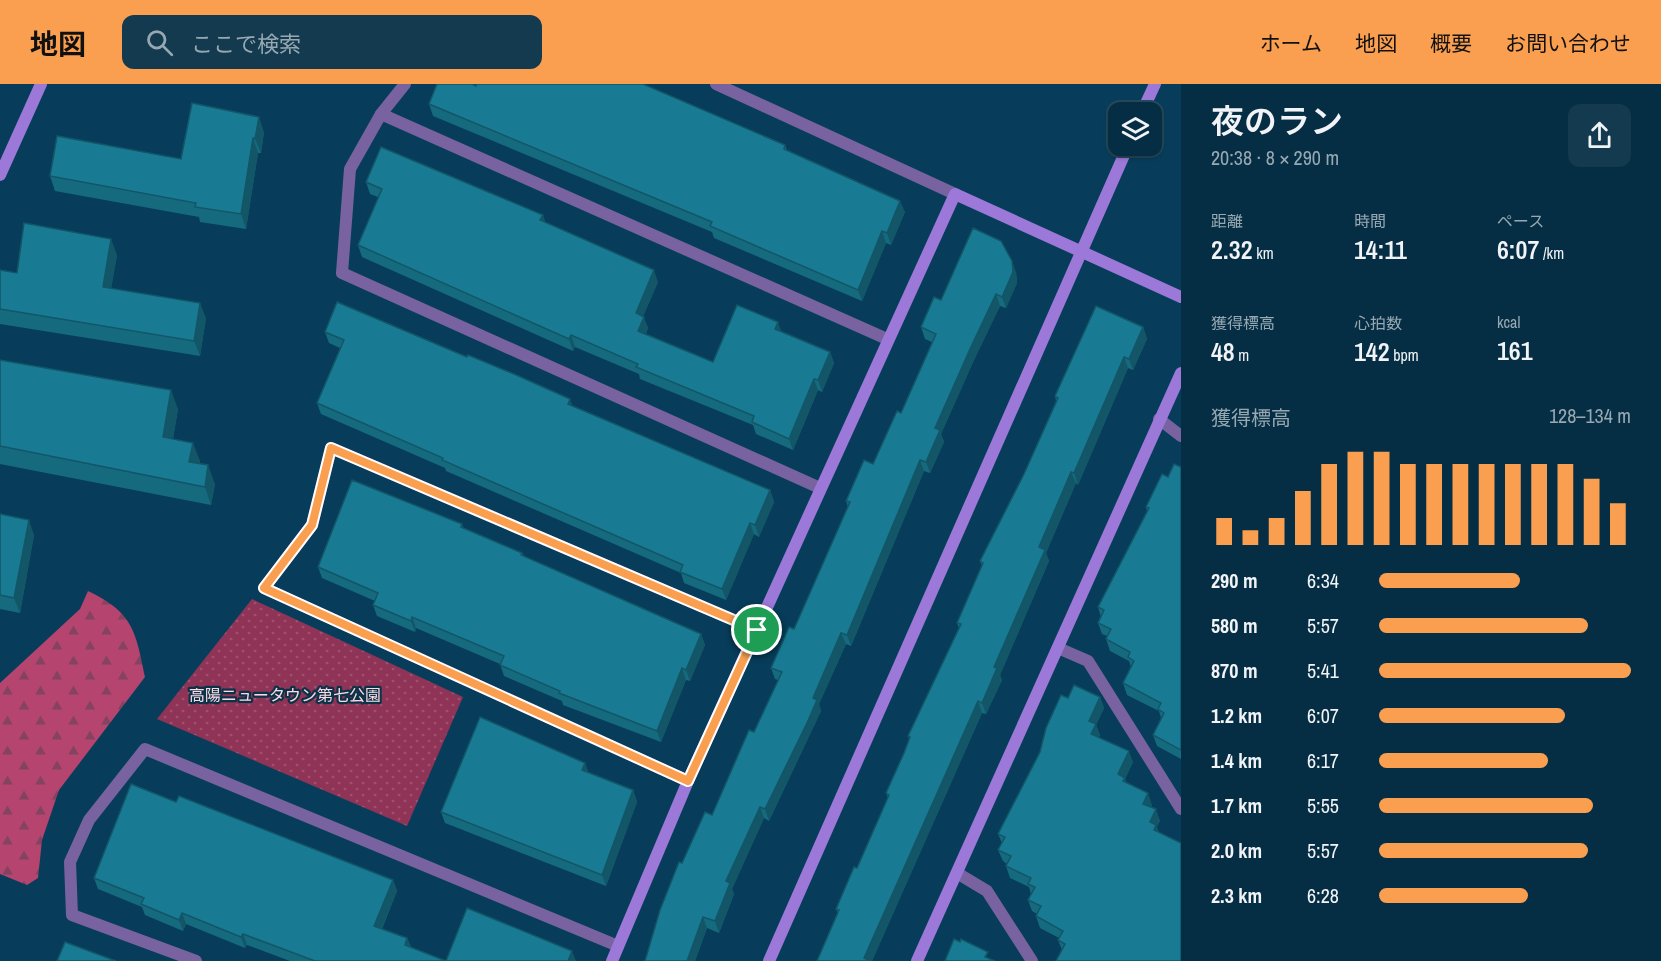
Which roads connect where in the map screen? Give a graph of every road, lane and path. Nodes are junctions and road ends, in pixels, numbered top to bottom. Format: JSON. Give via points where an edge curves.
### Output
{"nodes":[{"id":1,"x":41,"y":84,"type":"edge"},
{"id":2,"x":405,"y":84,"type":"edge"},
{"id":3,"x":716,"y":84,"type":"edge"},
{"id":4,"x":1155,"y":84,"type":"edge"},
{"id":5,"x":1147,"y":102,"type":"edge"},
{"id":6,"x":381,"y":114,"type":"junction"},
{"id":7,"x":1123,"y":156,"type":"edge"},
{"id":8,"x":0,"y":175,"type":"edge"},
{"id":9,"x":955,"y":194,"type":"junction"},
{"id":10,"x":1080,"y":252,"type":"junction"},
{"id":11,"x":1181,"y":297,"type":"edge"},
{"id":12,"x":887,"y":339,"type":"junction"},
{"id":13,"x":1181,"y":373,"type":"edge"},
{"id":14,"x":1159,"y":419,"type":"junction"},
{"id":15,"x":1181,"y":436,"type":"edge"},
{"id":16,"x":820,"y":488,"type":"junction"},
{"id":17,"x":757,"y":630,"type":"junction"},
{"id":18,"x":1058,"y":648,"type":"junction"},
{"id":19,"x":688,"y":781,"type":"junction"},
{"id":20,"x":1181,"y":809,"type":"edge"},
{"id":21,"x":957,"y":873,"type":"junction"},
{"id":22,"x":618,"y":946,"type":"junction"},
{"id":23,"x":196,"y":961,"type":"edge"},
{"id":24,"x":612,"y":961,"type":"edge"},
{"id":25,"x":769,"y":961,"type":"edge"},
{"id":26,"x":917,"y":961,"type":"edge"},
{"id":27,"x":1032,"y":961,"type":"edge"}],
"edges":[{"from":1,"to":8,"type":"street"},
{"from":2,"to":6,"type":"street"},
{"from":3,"to":9,"type":"street"},
{"from":4,"to":5,"type":"street"},
{"from":6,"to":12,"type":"street"},
{"from":6,"to":16,"type":"street","via":[[350,170],[342,273]]},
{"from":7,"to":10,"type":"street"},
{"from":9,"to":10,"type":"street"},
{"from":9,"to":12,"type":"street"},
{"from":10,"to":11,"type":"street"},
{"from":10,"to":25,"type":"street"},
{"from":12,"to":16,"type":"street"},
{"from":13,"to":14,"type":"street"},
{"from":14,"to":15,"type":"street"},
{"from":14,"to":18,"type":"street"},
{"from":16,"to":17,"type":"street"},
{"from":17,"to":19,"type":"street"},
{"from":17,"to":19,"type":"street","via":[[331,448],[312,525],[264,588]]},
{"from":18,"to":20,"type":"street","via":[[1088,661]]},
{"from":18,"to":21,"type":"street"},
{"from":19,"to":22,"type":"street"},
{"from":21,"to":26,"type":"street"},
{"from":21,"to":27,"type":"street","via":[[987,891]]},
{"from":22,"to":23,"type":"street","via":[[145,749],[89,820],[70,862],[72,915]]},
{"from":22,"to":24,"type":"street"}]}
